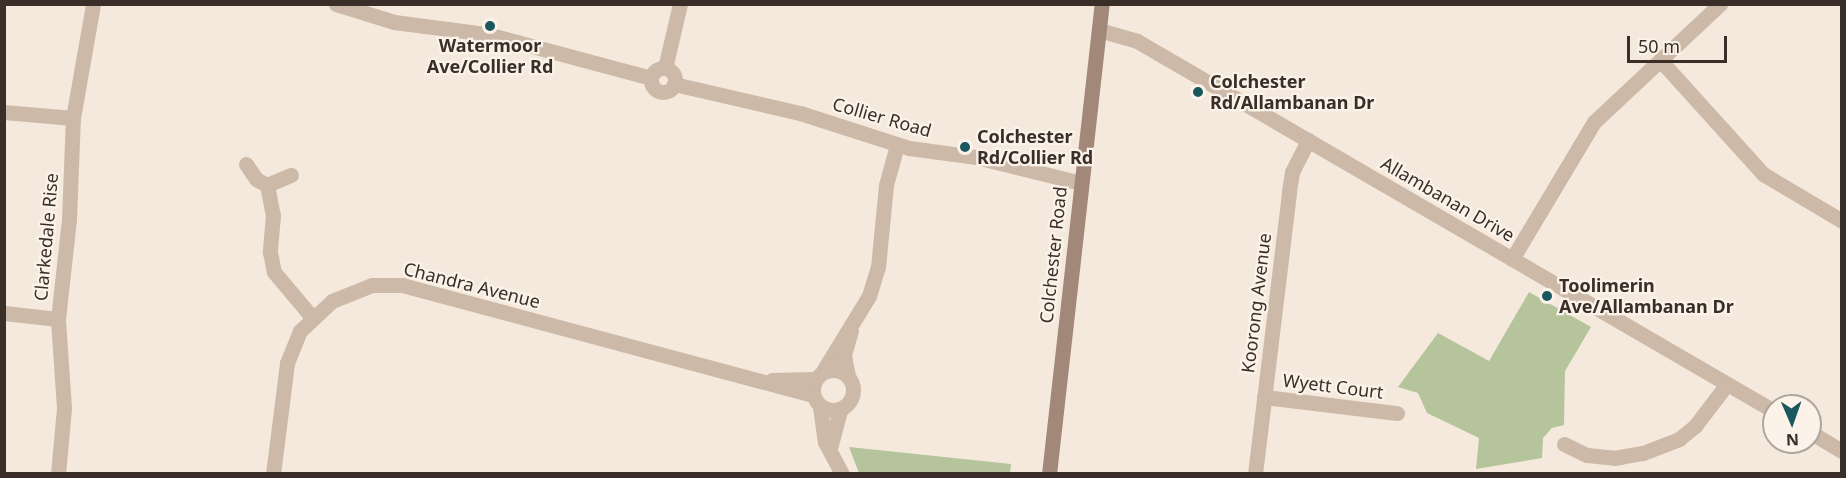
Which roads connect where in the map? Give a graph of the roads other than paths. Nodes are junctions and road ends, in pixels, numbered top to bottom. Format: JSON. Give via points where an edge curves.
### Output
{"nodes":[{"id":1,"x":93,"y":4,"type":"edge"},
{"id":2,"x":336,"y":4,"type":"edge"},
{"id":3,"x":680,"y":4,"type":"edge"},
{"id":4,"x":1102,"y":4,"type":"edge"},
{"id":5,"x":1720,"y":4,"type":"edge"},
{"id":6,"x":1100,"y":30,"type":"junction"},
{"id":7,"x":1661,"y":61,"type":"junction"},
{"id":8,"x":665,"y":68,"type":"junction"},
{"id":9,"x":651,"y":78,"type":"junction"},
{"id":10,"x":674,"y":84,"type":"junction"},
{"id":11,"x":4,"y":112,"type":"edge"},
{"id":12,"x":73,"y":118,"type":"junction"},
{"id":13,"x":1308,"y":140,"type":"junction"},
{"id":14,"x":897,"y":145,"type":"junction"},
{"id":15,"x":246,"y":164,"type":"dead end"},
{"id":16,"x":291,"y":175,"type":"dead end"},
{"id":17,"x":1081,"y":183,"type":"junction"},
{"id":18,"x":267,"y":184,"type":"junction"},
{"id":19,"x":1842,"y":221,"type":"edge"},
{"id":20,"x":1512,"y":259,"type":"junction"},
{"id":21,"x":4,"y":313,"type":"edge"},
{"id":22,"x":311,"y":316,"type":"junction"},
{"id":23,"x":58,"y":319,"type":"junction"},
{"id":24,"x":852,"y":325,"type":"junction"},
{"id":25,"x":819,"y":375,"type":"junction"},
{"id":26,"x":848,"y":376,"type":"junction"},
{"id":27,"x":754,"y":380,"type":"junction"},
{"id":28,"x":1726,"y":384,"type":"junction"},
{"id":29,"x":1264,"y":397,"type":"junction"},
{"id":30,"x":817,"y":401,"type":"junction"},
{"id":31,"x":1762,"y":404,"type":"edge"},
{"id":32,"x":840,"y":410,"type":"junction"},
{"id":33,"x":1397,"y":413,"type":"dead end"},
{"id":34,"x":1822,"y":440,"type":"edge"},
{"id":35,"x":1564,"y":444,"type":"dead end"},
{"id":36,"x":830,"y":448,"type":"junction"},
{"id":37,"x":1842,"y":452,"type":"edge"},
{"id":38,"x":58,"y":474,"type":"edge"},
{"id":39,"x":273,"y":474,"type":"edge"},
{"id":40,"x":842,"y":474,"type":"edge"},
{"id":41,"x":1049,"y":474,"type":"edge"},
{"id":42,"x":1255,"y":474,"type":"edge"}],
"edges":[{"from":1,"to":12,"type":"street","name":"Clarkedale Rise"},
{"from":2,"to":9,"type":"street","via":[[394,22],[487,34]]},
{"from":3,"to":8,"type":"street"},
{"from":4,"to":6,"type":"main road","name":"Colchester Road"},
{"from":5,"to":7,"type":"street"},
{"from":6,"to":13,"type":"street","name":"Allambanan Drive","via":[[1137,41]]},
{"from":6,"to":17,"type":"main road","name":"Colchester Road"},
{"from":7,"to":19,"type":"street","via":[[1763,174]]},
{"from":7,"to":20,"type":"street","via":[[1593,122]]},
{"from":8,"to":9,"type":"street","via":[[654,71]]},
{"from":8,"to":10,"type":"street","via":[[672,72]]},
{"from":9,"to":10,"type":"street","via":[[660,92]]},
{"from":10,"to":14,"type":"street","name":"Collier Road","via":[[800,113]]},
{"from":11,"to":12,"type":"street"},
{"from":12,"to":23,"type":"street","name":"Clarkedale Rise","via":[[69,220]]},
{"from":13,"to":20,"type":"street","name":"Allambanan Drive"},
{"from":13,"to":29,"type":"street","name":"Koorong Avenue","via":[[1292,172]]},
{"from":14,"to":17,"type":"street","name":"Collier Road","via":[[976,157]]},
{"from":14,"to":24,"type":"street","via":[[886,185],[878,267],[869,296]]},
{"from":15,"to":18,"type":"street","via":[[256,179]]},
{"from":16,"to":18,"type":"street"},
{"from":17,"to":41,"type":"main road","name":"Colchester Road"},
{"from":18,"to":22,"type":"street","via":[[273,215],[270,252],[274,272]]},
{"from":20,"to":28,"type":"street","name":"Allambanan Drive"},
{"from":21,"to":23,"type":"street"},
{"from":22,"to":27,"type":"street","name":"Chandra Avenue","via":[[358,288],[402,285]]},
{"from":22,"to":39,"type":"street","name":"Chandra Avenue","via":[[296,338],[287,363]]},
{"from":23,"to":38,"type":"street","name":"Clarkedale Rise","via":[[64,408]]},
{"from":24,"to":25,"type":"street"},
{"from":24,"to":26,"type":"street","via":[[844,355]]},
{"from":25,"to":26,"type":"street","via":[[836,370]]},
{"from":25,"to":27,"type":"street","name":"Chandra Avenue"},
{"from":25,"to":30,"type":"street"},
{"from":26,"to":32,"type":"street","via":[[853,395]]},
{"from":27,"to":30,"type":"street","name":"Chandra Avenue"},
{"from":28,"to":31,"type":"street","name":"Allambanan Drive"},
{"from":28,"to":35,"type":"street","via":[[1695,426],[1679,439],[1643,453],[1614,459]]},
{"from":29,"to":33,"type":"street","name":"Wyett Court"},
{"from":29,"to":42,"type":"street","name":"Koorong Avenue"},
{"from":30,"to":32,"type":"street"},
{"from":30,"to":36,"type":"street"},
{"from":32,"to":36,"type":"street"},
{"from":34,"to":37,"type":"street"},
{"from":36,"to":40,"type":"street"}]}
